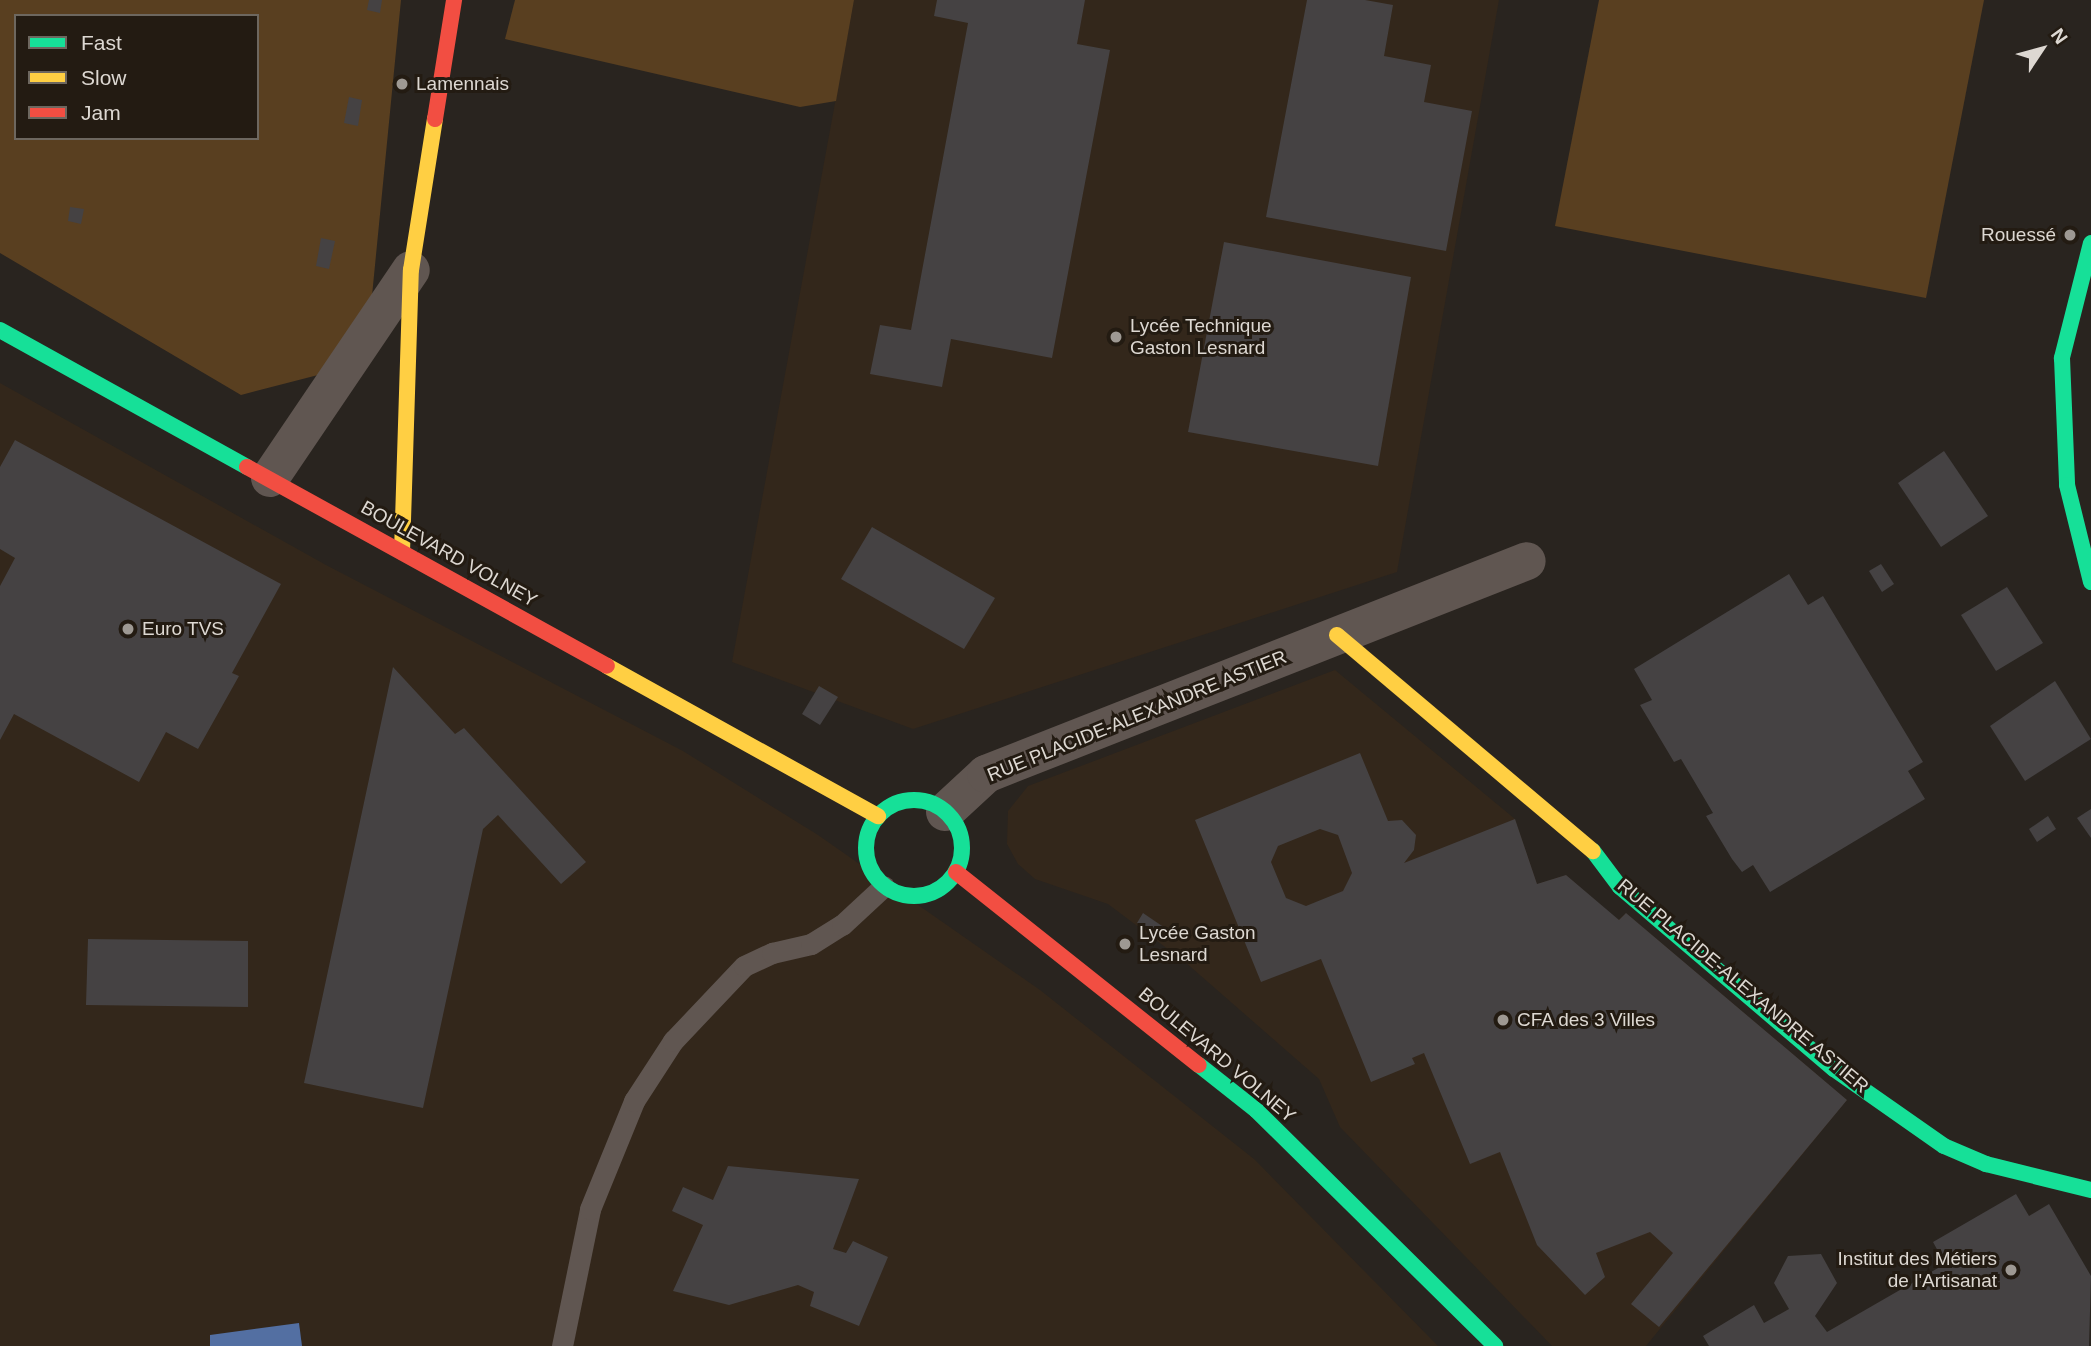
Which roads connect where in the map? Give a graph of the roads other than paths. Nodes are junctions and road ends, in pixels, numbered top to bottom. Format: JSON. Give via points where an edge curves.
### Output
{"nodes":[{"id":1,"x":454,"y":0,"type":"edge"},
{"id":2,"x":2091,"y":243,"type":"edge"},
{"id":3,"x":411,"y":270,"type":"junction"},
{"id":4,"x":0,"y":330,"type":"edge"},
{"id":5,"x":270,"y":478,"type":"junction"},
{"id":6,"x":402,"y":552,"type":"junction"},
{"id":7,"x":1527,"y":561,"type":"dead end"},
{"id":8,"x":2091,"y":582,"type":"edge"},
{"id":9,"x":1337,"y":635,"type":"junction"},
{"id":10,"x":945,"y":812,"type":"junction"},
{"id":11,"x":878,"y":816,"type":"junction"},
{"id":12,"x":956,"y":872,"type":"junction"},
{"id":13,"x":884,"y":886,"type":"junction"},
{"id":14,"x":2091,"y":1190,"type":"edge"},
{"id":15,"x":562,"y":1346,"type":"edge"},
{"id":16,"x":1495,"y":1346,"type":"edge"}],
"edges":[{"from":1,"to":3,"type":"street"},
{"from":2,"to":8,"type":"street","via":[[2062,358],[2067,485]]},
{"from":3,"to":5,"type":"street"},
{"from":3,"to":6,"type":"street"},
{"from":4,"to":5,"type":"street","name":"BOULEVARD VOLNEY"},
{"from":5,"to":6,"type":"street","name":"BOULEVARD VOLNEY"},
{"from":6,"to":11,"type":"street","name":"BOULEVARD VOLNEY"},
{"from":7,"to":9,"type":"street","name":"RUE PLACIDE-ALEXANDRE ASTIER"},
{"from":9,"to":10,"type":"street","name":"RUE PLACIDE-ALEXANDRE ASTIER","via":[[986,774]]},
{"from":9,"to":14,"type":"street","name":"RUE PLACIDE-ALEXANDRE ASTIER","via":[[1598,855],[1620,887],[1834,1069],[1944,1146],[1986,1164]]},
{"from":10,"to":11,"type":"street","via":[[925,802],[903,801]]},
{"from":10,"to":12,"type":"street","via":[[961,840]]},
{"from":11,"to":13,"type":"street","via":[[869,829],[866,852],[873,874]]},
{"from":12,"to":13,"type":"street","via":[[931,894],[915,897]]},
{"from":12,"to":16,"type":"street","name":"BOULEVARD VOLNEY","via":[[1256,1110]]},
{"from":13,"to":15,"type":"lane","via":[[842,925],[811,944],[772,953],[744,966],[673,1041],[634,1101],[590,1209]]}]}
